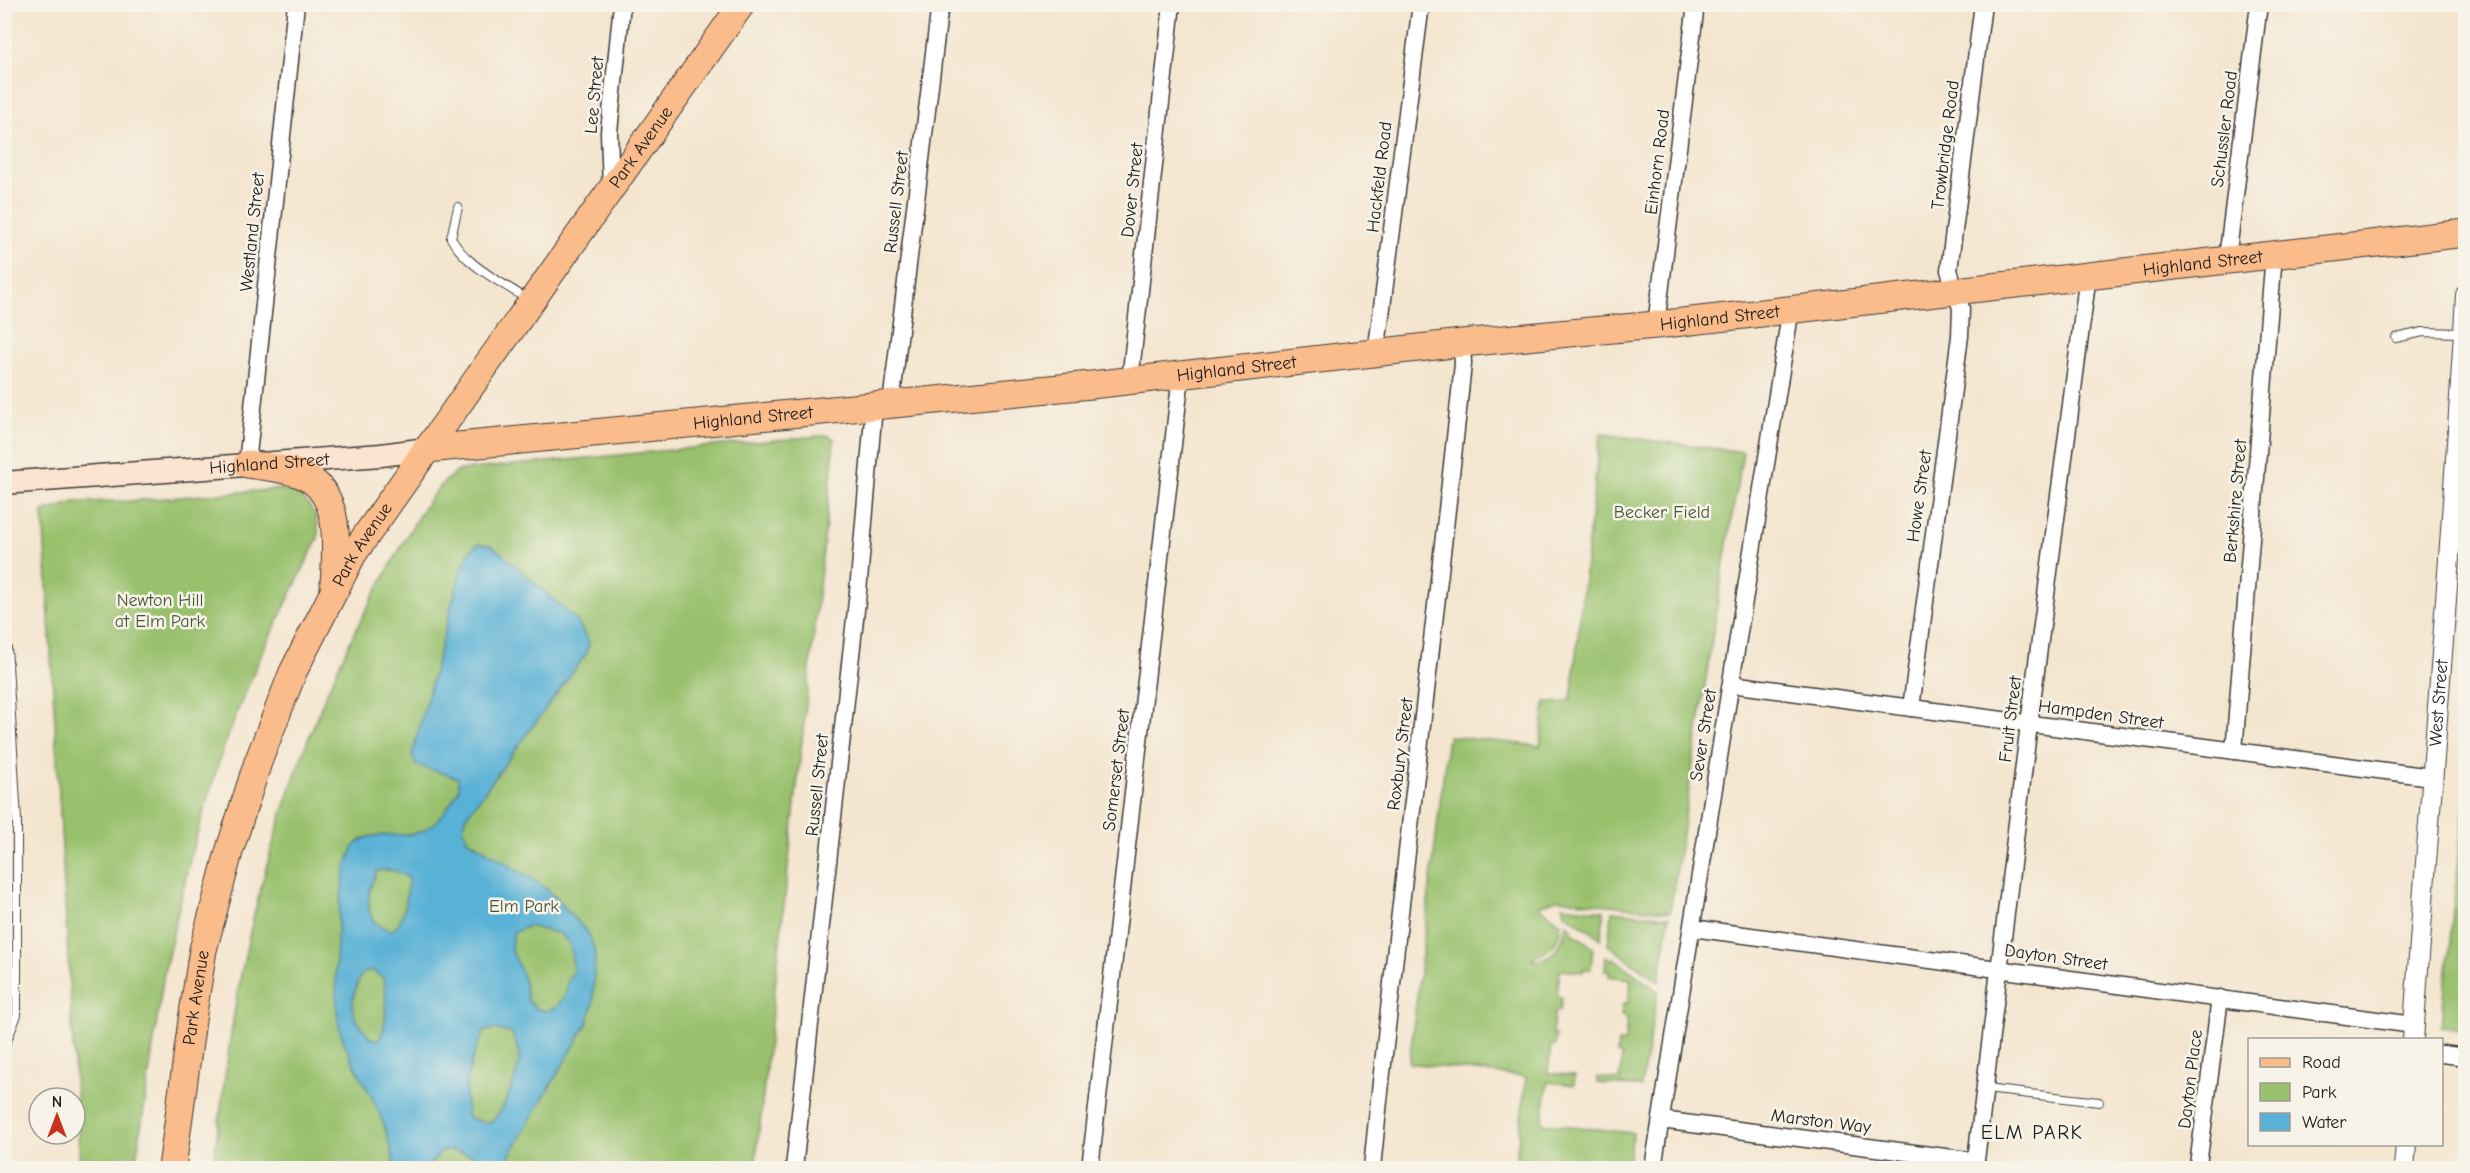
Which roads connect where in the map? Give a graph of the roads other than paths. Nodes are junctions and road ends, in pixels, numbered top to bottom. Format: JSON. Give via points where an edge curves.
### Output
{"nodes":[{"id":1,"x":296,"y":4,"type":"edge"},
{"id":2,"x":622,"y":4,"type":"edge"},
{"id":3,"x":742,"y":4,"type":"edge"},
{"id":4,"x":940,"y":4,"type":"edge"},
{"id":5,"x":1172,"y":4,"type":"edge"},
{"id":6,"x":1421,"y":4,"type":"edge"},
{"id":7,"x":1696,"y":4,"type":"edge"},
{"id":8,"x":1983,"y":4,"type":"edge"},
{"id":9,"x":2259,"y":4,"type":"edge"},
{"id":10,"x":611,"y":188,"type":"junction"},
{"id":11,"x":458,"y":207,"type":"dead end"},
{"id":12,"x":2466,"y":233,"type":"edge"},
{"id":13,"x":2274,"y":254,"type":"junction"},
{"id":14,"x":2227,"y":259,"type":"junction"},
{"id":15,"x":2088,"y":275,"type":"junction"},
{"id":16,"x":1956,"y":290,"type":"junction"},
{"id":17,"x":2466,"y":295,"type":"edge"},
{"id":18,"x":531,"y":302,"type":"junction"},
{"id":19,"x":1791,"y":308,"type":"junction"},
{"id":20,"x":1656,"y":325,"type":"junction"},
{"id":21,"x":2464,"y":333,"type":"junction"},
{"id":22,"x":2396,"y":338,"type":"dead end"},
{"id":23,"x":1462,"y":343,"type":"junction"},
{"id":24,"x":1376,"y":354,"type":"junction"},
{"id":25,"x":1180,"y":375,"type":"junction"},
{"id":26,"x":1130,"y":380,"type":"junction"},
{"id":27,"x":882,"y":405,"type":"junction"},
{"id":28,"x":427,"y":449,"type":"junction"},
{"id":29,"x":247,"y":464,"type":"junction"},
{"id":30,"x":4,"y":483,"type":"edge"},
{"id":31,"x":334,"y":590,"type":"junction"},
{"id":32,"x":4,"y":642,"type":"edge"},
{"id":33,"x":1731,"y":684,"type":"junction"},
{"id":34,"x":1911,"y":708,"type":"junction"},
{"id":35,"x":2029,"y":724,"type":"junction"},
{"id":36,"x":2235,"y":751,"type":"junction"},
{"id":37,"x":2431,"y":777,"type":"junction"},
{"id":38,"x":1692,"y":928,"type":"junction"},
{"id":39,"x":2000,"y":969,"type":"junction"},
{"id":40,"x":2220,"y":998,"type":"junction"},
{"id":41,"x":2414,"y":1032,"type":"edge"},
{"id":42,"x":4,"y":1048,"type":"edge"},
{"id":43,"x":2443,"y":1054,"type":"edge"},
{"id":44,"x":2466,"y":1057,"type":"edge"},
{"id":45,"x":1986,"y":1089,"type":"junction"},
{"id":46,"x":2099,"y":1102,"type":"dead end"},
{"id":47,"x":1661,"y":1120,"type":"junction"},
{"id":48,"x":2406,"y":1146,"type":"edge"},
{"id":49,"x":1976,"y":1165,"type":"edge"},
{"id":50,"x":2198,"y":1165,"type":"dead end"},
{"id":51,"x":172,"y":1168,"type":"edge"},
{"id":52,"x":794,"y":1168,"type":"edge"},
{"id":53,"x":1090,"y":1168,"type":"edge"},
{"id":54,"x":1372,"y":1168,"type":"edge"},
{"id":55,"x":1653,"y":1168,"type":"edge"},
{"id":56,"x":2404,"y":1168,"type":"edge"}],
"edges":[{"from":1,"to":29,"type":"street","name":"Westland Street"},
{"from":2,"to":10,"type":"street","name":"Lee Street","via":[[609,132]]},
{"from":3,"to":10,"type":"main road","name":"Park Avenue"},
{"from":4,"to":27,"type":"street","name":"Russell Street"},
{"from":5,"to":26,"type":"street","name":"Dover Street"},
{"from":6,"to":24,"type":"street","name":"Hackfeld Road"},
{"from":7,"to":20,"type":"street","name":"Einhorn Road"},
{"from":8,"to":16,"type":"street","name":"Trowbridge Road","via":[[1949,270]]},
{"from":9,"to":14,"type":"street","name":"Schussler Road"},
{"from":10,"to":18,"type":"main road","name":"Park Avenue"},
{"from":11,"to":18,"type":"lane","via":[[451,238],[456,248]]},
{"from":12,"to":13,"type":"highway","name":"Highland Street"},
{"from":13,"to":14,"type":"highway","name":"Highland Street"},
{"from":13,"to":36,"type":"street","name":"Berkshire Street"},
{"from":14,"to":15,"type":"highway","name":"Highland Street"},
{"from":15,"to":16,"type":"highway","name":"Highland Street"},
{"from":15,"to":35,"type":"street","name":"Fruit Street"},
{"from":16,"to":19,"type":"highway","name":"Highland Street"},
{"from":16,"to":34,"type":"street","name":"Howe Street","via":[[1962,308],[1960,336]]},
{"from":17,"to":21,"type":"street","name":"West Street"},
{"from":18,"to":28,"type":"main road","name":"Park Avenue"},
{"from":19,"to":20,"type":"highway","name":"Highland Street"},
{"from":19,"to":33,"type":"street","name":"Sever Street"},
{"from":20,"to":23,"type":"highway","name":"Highland Street"},
{"from":21,"to":22,"type":"lane","via":[[2422,332]]},
{"from":21,"to":37,"type":"street","name":"West Street"},
{"from":23,"to":24,"type":"highway","name":"Highland Street"},
{"from":23,"to":54,"type":"street","name":"Roxbury Street","via":[[1440,584]]},
{"from":24,"to":25,"type":"highway","name":"Highland Street"},
{"from":25,"to":26,"type":"highway","name":"Highland Street"},
{"from":25,"to":53,"type":"street","name":"Somerset Street"},
{"from":26,"to":27,"type":"highway","name":"Highland Street"},
{"from":27,"to":28,"type":"highway","name":"Highland Street"},
{"from":27,"to":52,"type":"street","name":"Russell Street"},
{"from":28,"to":29,"type":"main road","name":"Highland Street"},
{"from":28,"to":31,"type":"highway","name":"Park Avenue","via":[[353,554]]},
{"from":29,"to":30,"type":"main road","name":"Highland Street"},
{"from":29,"to":31,"type":"highway","via":[[301,475],[324,492],[333,514]]},
{"from":31,"to":51,"type":"highway","name":"Park Avenue","via":[[278,709],[219,886],[197,983]]},
{"from":32,"to":42,"type":"lane","via":[[17,821],[17,1015]]},
{"from":33,"to":34,"type":"street","name":"Hampden Street"},
{"from":33,"to":38,"type":"street","name":"Sever Street"},
{"from":34,"to":35,"type":"street","name":"Hampden Street"},
{"from":35,"to":36,"type":"street","name":"Hampden Street"},
{"from":35,"to":39,"type":"street","name":"Fruit Street"},
{"from":36,"to":37,"type":"street","name":"Hampden Street"},
{"from":37,"to":41,"type":"street","name":"West Street"},
{"from":38,"to":39,"type":"street","name":"Dayton Street"},
{"from":38,"to":47,"type":"street","name":"Sever Street"},
{"from":39,"to":40,"type":"street","name":"Dayton Street"},
{"from":39,"to":45,"type":"street","name":"Fruit Street"},
{"from":40,"to":41,"type":"street","name":"Dayton Street"},
{"from":40,"to":50,"type":"street","name":"Dayton Place"},
{"from":43,"to":44,"type":"street"},
{"from":45,"to":46,"type":"lane"},
{"from":45,"to":49,"type":"street","name":"Fruit Street"},
{"from":47,"to":49,"type":"street","name":"Marston Way"},
{"from":47,"to":55,"type":"street","name":"Sever Street"},
{"from":48,"to":56,"type":"street"}]}
